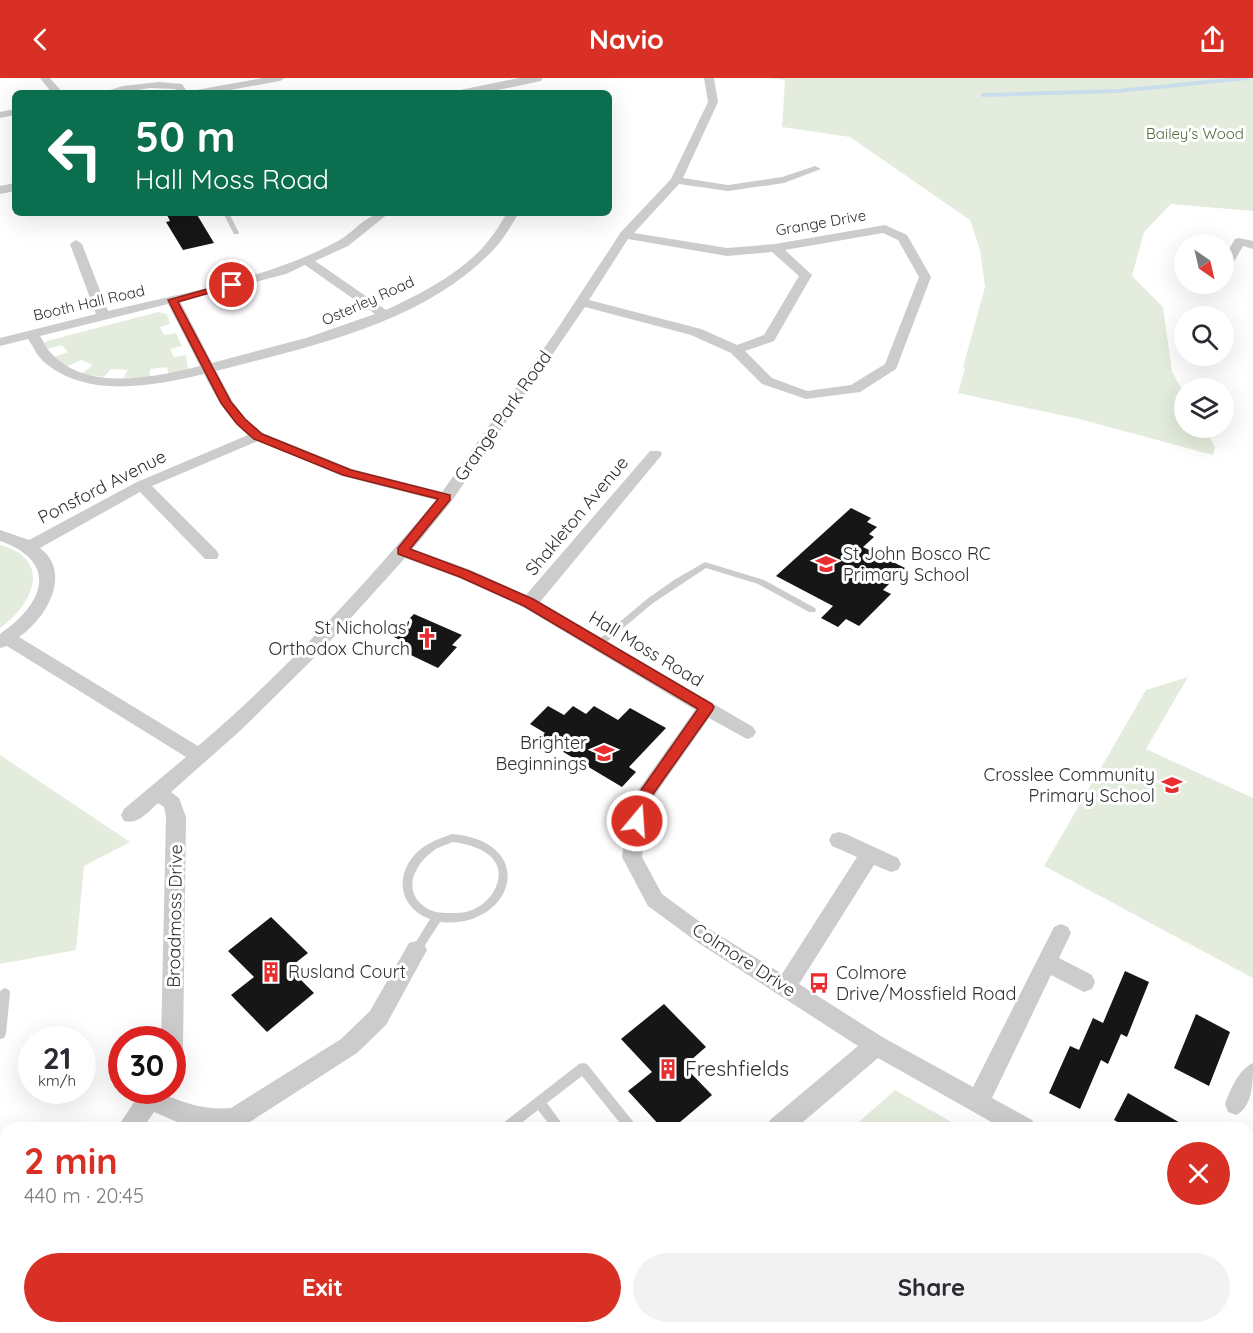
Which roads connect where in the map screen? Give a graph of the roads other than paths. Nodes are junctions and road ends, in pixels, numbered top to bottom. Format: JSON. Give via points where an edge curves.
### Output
{"nodes":[{"id":1,"x":45,"y":78,"type":"edge"},
{"id":2,"x":280,"y":78,"type":"edge"},
{"id":3,"x":537,"y":78,"type":"edge"},
{"id":4,"x":709,"y":78,"type":"edge"},
{"id":5,"x":55,"y":90,"type":"edge"},
{"id":6,"x":119,"y":90,"type":"edge"},
{"id":7,"x":181,"y":90,"type":"edge"},
{"id":8,"x":213,"y":90,"type":"edge"},
{"id":9,"x":479,"y":90,"type":"edge"},
{"id":10,"x":815,"y":169,"type":"dead end"},
{"id":11,"x":676,"y":180,"type":"junction"},
{"id":12,"x":228,"y":216,"type":"edge"},
{"id":13,"x":379,"y":216,"type":"edge"},
{"id":14,"x":511,"y":216,"type":"edge"},
{"id":15,"x":236,"y":233,"type":"dead end"},
{"id":16,"x":625,"y":235,"type":"junction"},
{"id":17,"x":76,"y":244,"type":"dead end"},
{"id":18,"x":1253,"y":245,"type":"edge"},
{"id":19,"x":775,"y":248,"type":"junction"},
{"id":20,"x":1234,"y":251,"type":"edge"},
{"id":21,"x":307,"y":261,"type":"junction"},
{"id":22,"x":172,"y":300,"type":"junction"},
{"id":23,"x":583,"y":302,"type":"junction"},
{"id":24,"x":385,"y":315,"type":"junction"},
{"id":25,"x":104,"y":317,"type":"junction"},
{"id":26,"x":32,"y":334,"type":"junction"},
{"id":27,"x":0,"y":342,"type":"edge"},
{"id":28,"x":736,"y":350,"type":"junction"},
{"id":29,"x":207,"y":369,"type":"junction"},
{"id":30,"x":258,"y":436,"type":"junction"},
{"id":31,"x":655,"y":454,"type":"dead end"},
{"id":32,"x":142,"y":484,"type":"junction"},
{"id":33,"x":446,"y":498,"type":"junction"},
{"id":34,"x":0,"y":535,"type":"edge"},
{"id":35,"x":30,"y":546,"type":"junction"},
{"id":36,"x":402,"y":551,"type":"junction"},
{"id":37,"x":211,"y":555,"type":"dead end"},
{"id":38,"x":528,"y":603,"type":"junction"},
{"id":39,"x":812,"y":610,"type":"dead end"},
{"id":40,"x":4,"y":640,"type":"edge"},
{"id":41,"x":600,"y":643,"type":"junction"},
{"id":42,"x":707,"y":707,"type":"junction"},
{"id":43,"x":747,"y":732,"type":"dead end"},
{"id":44,"x":199,"y":756,"type":"junction"},
{"id":45,"x":158,"y":793,"type":"junction"},
{"id":46,"x":130,"y":814,"type":"dead end"},
{"id":47,"x":839,"y":840,"type":"dead end"},
{"id":48,"x":869,"y":856,"type":"junction"},
{"id":49,"x":891,"y":864,"type":"dead end"},
{"id":50,"x":437,"y":917,"type":"junction"},
{"id":51,"x":1061,"y":933,"type":"dead end"},
{"id":52,"x":417,"y":950,"type":"joint"},
{"id":53,"x":1047,"y":962,"type":"junction"},
{"id":54,"x":1084,"y":982,"type":"dead end"},
{"id":55,"x":784,"y":987,"type":"junction"},
{"id":56,"x":5,"y":993,"type":"dead end"},
{"id":57,"x":172,"y":1026,"type":"edge"},
{"id":58,"x":0,"y":1034,"type":"edge"},
{"id":59,"x":876,"y":1045,"type":"junction"},
{"id":60,"x":1252,"y":1076,"type":"edge"},
{"id":61,"x":539,"y":1102,"type":"junction"},
{"id":62,"x":978,"y":1102,"type":"junction"},
{"id":63,"x":146,"y":1104,"type":"edge"},
{"id":64,"x":171,"y":1104,"type":"edge"},
{"id":65,"x":1236,"y":1104,"type":"dead end"},
{"id":66,"x":133,"y":1122,"type":"edge"},
{"id":67,"x":514,"y":1122,"type":"edge"},
{"id":68,"x":554,"y":1122,"type":"edge"},
{"id":69,"x":626,"y":1122,"type":"edge"},
{"id":70,"x":785,"y":1122,"type":"edge"},
{"id":71,"x":1013,"y":1122,"type":"edge"}],
"edges":[{"from":1,"to":5,"type":"street"},
{"from":2,"to":8,"type":"street"},
{"from":3,"to":9,"type":"street"},
{"from":4,"to":11,"type":"street","name":"Grange Park Road","via":[[713,102]]},
{"from":6,"to":7,"type":"street","via":[[164,84]]},
{"from":10,"to":11,"type":"street","via":[[784,180],[728,188]]},
{"from":11,"to":16,"type":"street","name":"Grange Park Road"},
{"from":12,"to":15,"type":"lane"},
{"from":13,"to":21,"type":"street","name":"Booth Hall Road","via":[[344,243]]},
{"from":14,"to":24,"type":"street","name":"Osterley Road","via":[[500,237],[474,261],[424,296]]},
{"from":16,"to":19,"type":"street","name":"Grange Drive","via":[[727,252]]},
{"from":16,"to":23,"type":"street","name":"Grange Park Road"},
{"from":17,"to":25,"type":"street"},
{"from":18,"to":20,"type":"street","via":[[1239,242]]},
{"from":19,"to":28,"type":"street","via":[[806,275],[769,338]]},
{"from":19,"to":28,"type":"street","name":"Grange Drive","via":[[885,229],[903,238],[925,277],[891,366],[855,389],[806,395],[767,381]]},
{"from":21,"to":22,"type":"street","name":"Booth Hall Road"},
{"from":21,"to":24,"type":"street"},
{"from":22,"to":25,"type":"street","name":"Booth Hall Road"},
{"from":22,"to":29,"type":"street"},
{"from":23,"to":28,"type":"street","name":"Grange Drive","via":[[696,332]]},
{"from":23,"to":33,"type":"street","name":"Grange Park Road"},
{"from":24,"to":29,"type":"street","name":"Osterley Road","via":[[302,345]]},
{"from":25,"to":26,"type":"street","name":"Booth Hall Road"},
{"from":26,"to":27,"type":"street","name":"Booth Hall Road"},
{"from":26,"to":29,"type":"street","name":"Osterley Road","via":[[35,344],[55,364],[90,380],[135,382]]},
{"from":29,"to":30,"type":"street","via":[[226,403]]},
{"from":30,"to":32,"type":"street","name":"Ponsford Avenue"},
{"from":30,"to":33,"type":"street","via":[[347,473]]},
{"from":31,"to":38,"type":"street","name":"Shakleton Avenue"},
{"from":32,"to":35,"type":"street","name":"Ponsford Avenue"},
{"from":32,"to":37,"type":"street"},
{"from":33,"to":36,"type":"street","name":"Grange Park Road"},
{"from":34,"to":35,"type":"street"},
{"from":35,"to":40,"type":"street","via":[[44,561],[47,588],[35,611]]},
{"from":36,"to":38,"type":"street","name":"Hall Moss Road"},
{"from":36,"to":44,"type":"street","name":"Grange Park Road","via":[[315,647]]},
{"from":38,"to":41,"type":"street","name":"Hall Moss Road"},
{"from":39,"to":41,"type":"lane","via":[[761,582],[705,565],[620,624]]},
{"from":40,"to":44,"type":"street"},
{"from":41,"to":42,"type":"street","name":"Hall Moss Road"},
{"from":42,"to":43,"type":"street","name":"Hall Moss Road"},
{"from":42,"to":55,"type":"street","name":"Colmore Drive","via":[[639,803],[632,857],[655,900]]},
{"from":44,"to":45,"type":"street","name":"Grange Park Road"},
{"from":45,"to":46,"type":"street","name":"Grange Park Road"},
{"from":45,"to":57,"type":"street","name":"Broadmoss Drive","via":[[172,803],[176,817]]},
{"from":47,"to":48,"type":"street"},
{"from":48,"to":49,"type":"street"},
{"from":48,"to":55,"type":"street"},
{"from":50,"to":50,"type":"lane","via":[[423,912],[412,901],[407,889],[412,862],[436,842],[452,838],[468,838],[493,850],[503,874],[494,899],[469,916]]},
{"from":50,"to":52,"type":"lane"},
{"from":51,"to":53,"type":"street"},
{"from":52,"to":64,"type":"street","via":[[378,1018],[349,1046],[234,1119],[202,1119]]},
{"from":53,"to":54,"type":"street"},
{"from":53,"to":62,"type":"street"},
{"from":55,"to":59,"type":"street","name":"Colmore Drive"},
{"from":56,"to":58,"type":"lane"},
{"from":59,"to":62,"type":"street","name":"Colmore Drive"},
{"from":59,"to":70,"type":"street"},
{"from":60,"to":65,"type":"street"},
{"from":61,"to":67,"type":"lane"},
{"from":61,"to":68,"type":"lane"},
{"from":61,"to":69,"type":"lane","via":[[583,1068]]},
{"from":62,"to":71,"type":"street","name":"Colmore Drive"},
{"from":63,"to":66,"type":"street"}]}
